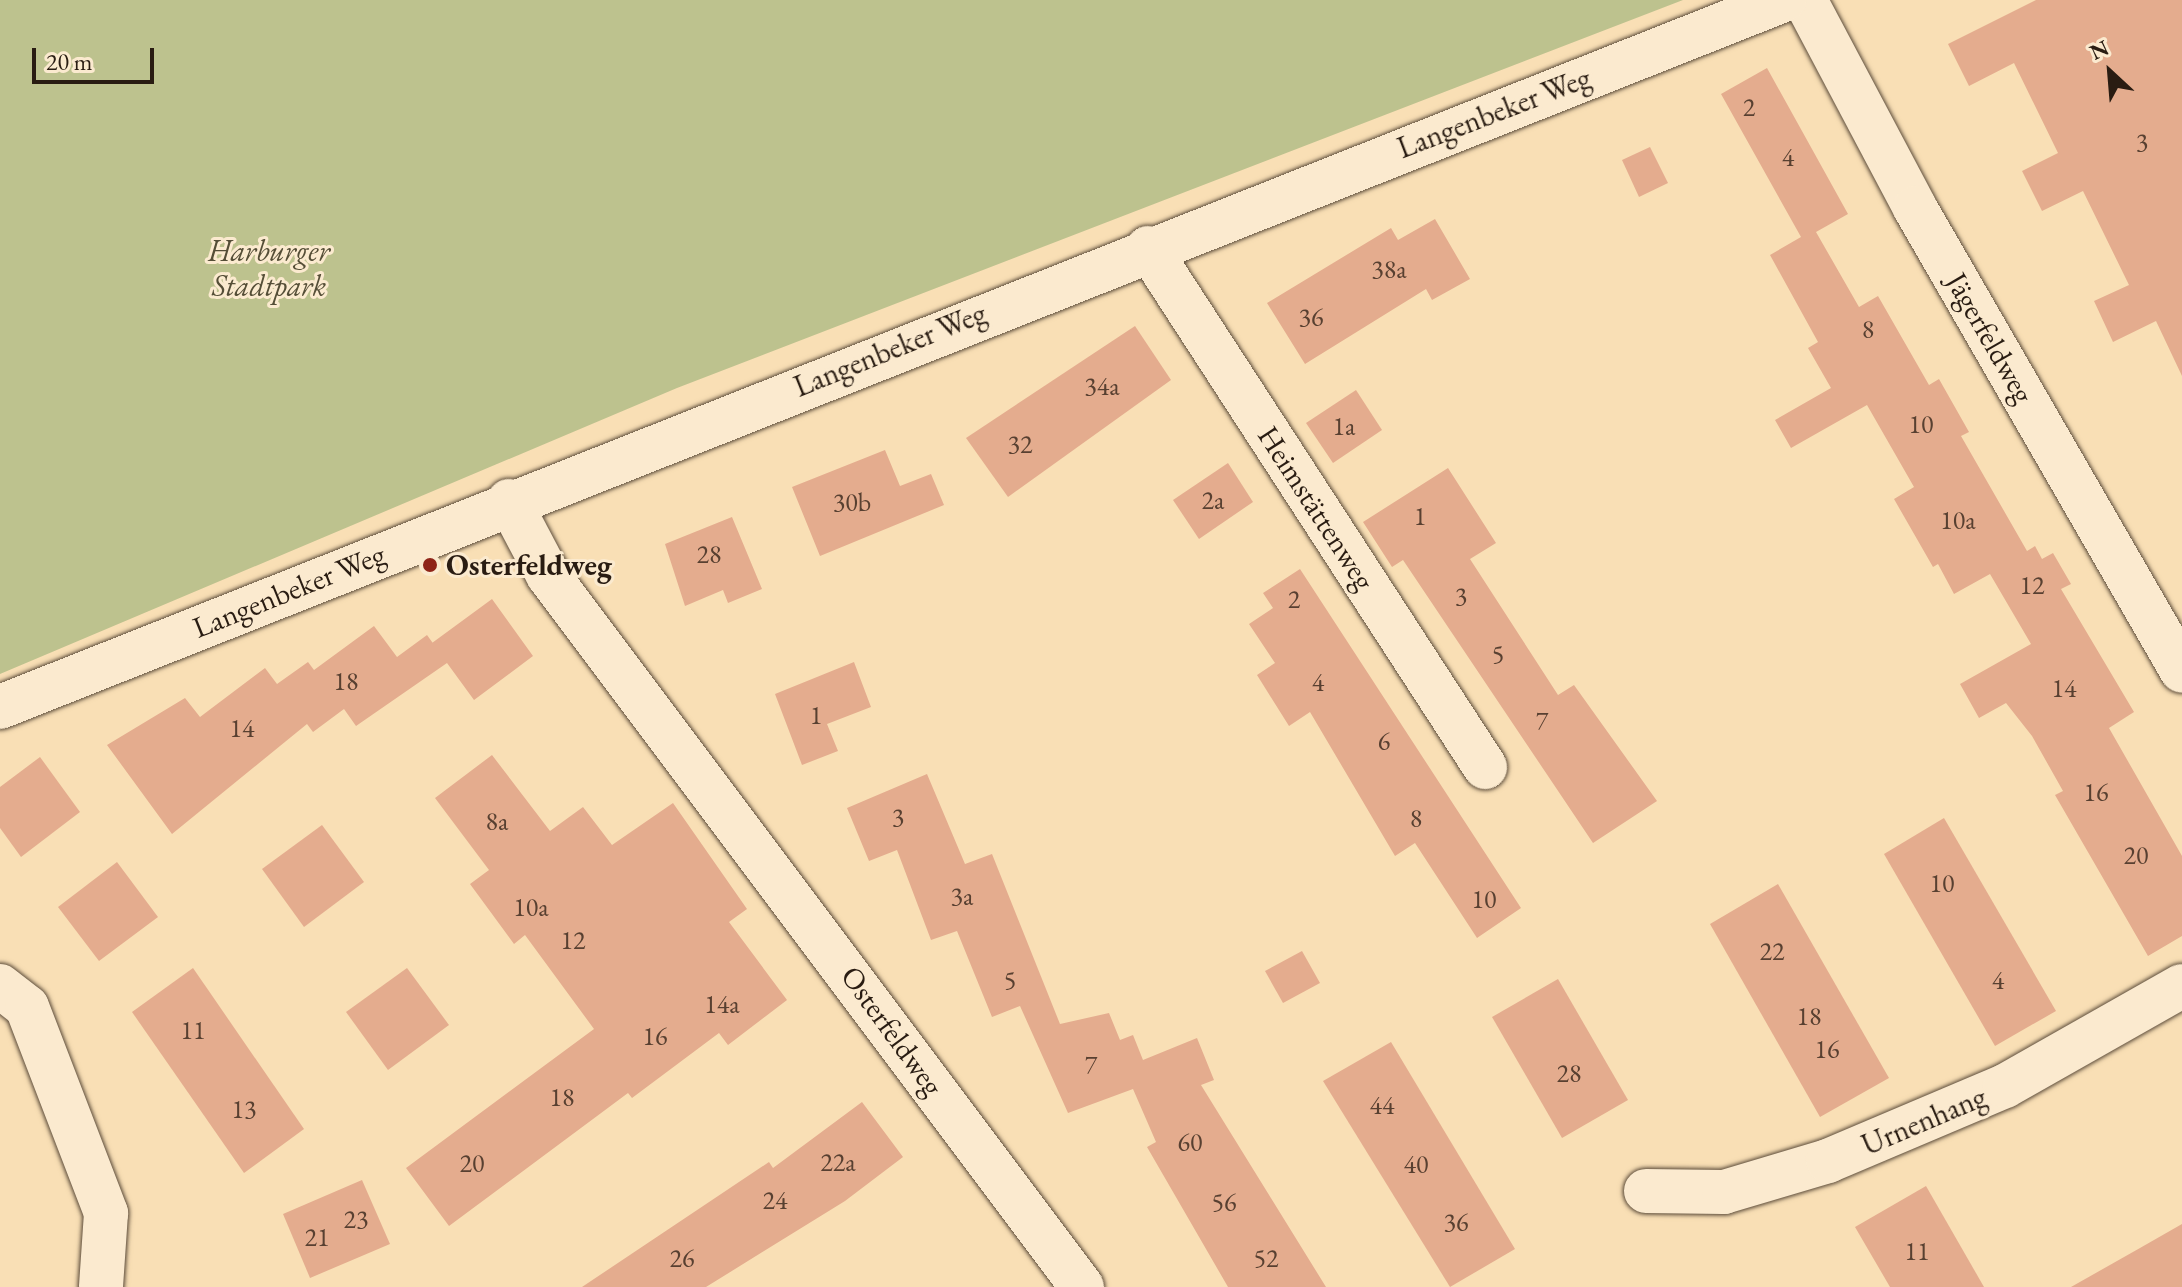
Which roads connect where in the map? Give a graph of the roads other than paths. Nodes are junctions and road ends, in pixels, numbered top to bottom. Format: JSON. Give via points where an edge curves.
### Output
{"nodes":[{"id":1,"x":1784,"y":0,"type":"edge"},
{"id":2,"x":1805,"y":0,"type":"edge"},
{"id":3,"x":1148,"y":248,"type":"junction"},
{"id":4,"x":509,"y":501,"type":"junction"},
{"id":5,"x":2182,"y":671,"type":"edge"},
{"id":6,"x":0,"y":707,"type":"edge"},
{"id":7,"x":1485,"y":767,"type":"dead end"},
{"id":8,"x":0,"y":986,"type":"edge"},
{"id":9,"x":2182,"y":986,"type":"edge"},
{"id":10,"x":1646,"y":1191,"type":"dead end"},
{"id":11,"x":101,"y":1287,"type":"edge"},
{"id":12,"x":1082,"y":1287,"type":"edge"}],
"edges":[{"from":1,"to":3,"type":"street","name":"Langenbeker Weg"},
{"from":2,"to":5,"type":"street","name":"Jägerfeldweg","via":[[1915,208]]},
{"from":3,"to":4,"type":"street","name":"Langenbeker Weg"},
{"from":3,"to":7,"type":"street","name":"Heimstättenweg"},
{"from":4,"to":6,"type":"street","name":"Langenbeker Weg"},
{"from":4,"to":12,"type":"street","name":"Osterfeldweg","via":[[548,575]]},
{"from":8,"to":11,"type":"street","via":[[27,1007],[106,1213]]},
{"from":9,"to":10,"type":"street","name":"Urnenhang","via":[[2005,1086],[1828,1161],[1724,1192]]}]}
